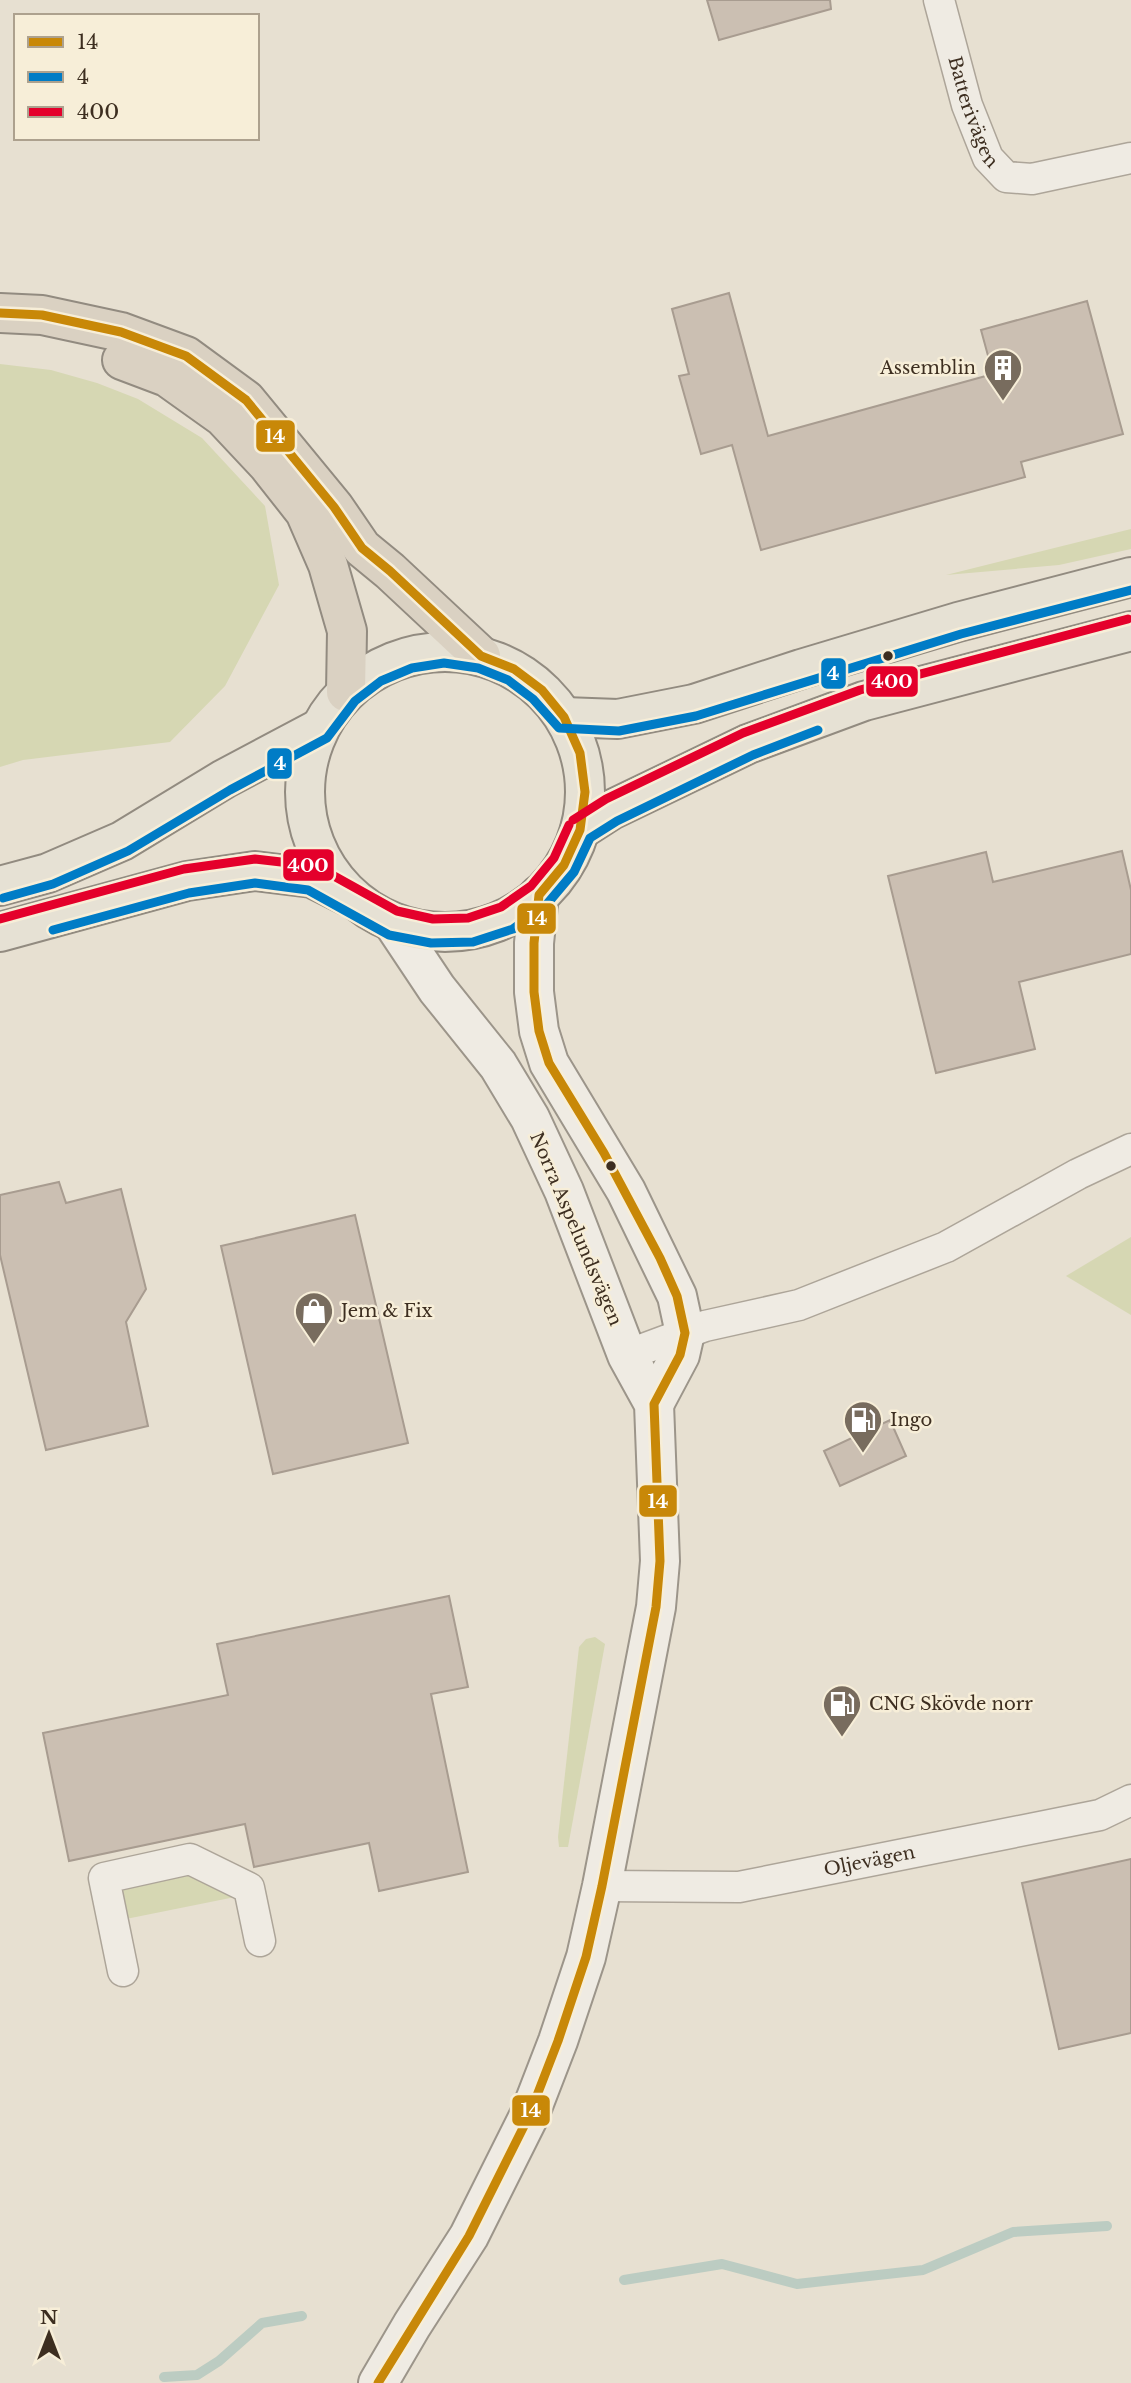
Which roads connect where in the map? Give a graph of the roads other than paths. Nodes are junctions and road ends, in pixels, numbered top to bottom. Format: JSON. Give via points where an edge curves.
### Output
{"nodes":[{"id":1,"x":939,"y":0,"type":"edge"},
{"id":2,"x":1131,"y":158,"type":"edge"},
{"id":3,"x":0,"y":313,"type":"edge"},
{"id":4,"x":0,"y":337,"type":"edge"},
{"id":5,"x":1131,"y":577,"type":"edge"},
{"id":6,"x":1131,"y":631,"type":"edge"},
{"id":7,"x":481,"y":656,"type":"junction"},
{"id":8,"x":346,"y":692,"type":"junction"},
{"id":9,"x":564,"y":717,"type":"junction"},
{"id":10,"x":320,"y":728,"type":"junction"},
{"id":11,"x":580,"y":830,"type":"junction"},
{"id":12,"x":0,"y":886,"type":"edge"},
{"id":13,"x":539,"y":895,"type":"junction"},
{"id":14,"x":356,"y":900,"type":"junction"},
{"id":15,"x":393,"y":923,"type":"junction"},
{"id":16,"x":0,"y":932,"type":"edge"},
{"id":17,"x":1131,"y":1149,"type":"edge"},
{"id":18,"x":685,"y":1333,"type":"junction"},
{"id":19,"x":627,"y":1355,"type":"junction"},
{"id":20,"x":654,"y":1404,"type":"junction"},
{"id":21,"x":1131,"y":1800,"type":"edge"},
{"id":22,"x":602,"y":1886,"type":"junction"},
{"id":23,"x":260,"y":1941,"type":"dead end"},
{"id":24,"x":123,"y":1971,"type":"dead end"},
{"id":25,"x":379,"y":2383,"type":"edge"}],
"edges":[{"from":1,"to":2,"type":"street","name":"Batterivägen","via":[[967,105],[988,158],[1006,177],[1032,179]]},
{"from":3,"to":7,"type":"highway","via":[[42,314],[121,332],[186,356],[246,400],[362,548]]},
{"from":4,"to":8,"type":"highway","via":[[36,338],[113,356],[167,377],[223,417],[305,512],[328,565],[347,631]]},
{"from":5,"to":9,"type":"main road","via":[[945,625],[694,704],[618,719]]},
{"from":6,"to":11,"type":"main road","via":[[864,701],[748,744],[611,810]]},
{"from":7,"to":8,"type":"main road","via":[[444,652],[409,656],[375,670]]},
{"from":7,"to":9,"type":"main road","via":[[513,669],[542,690]]},
{"from":8,"to":10,"type":"main road"},
{"from":9,"to":11,"type":"main road","via":[[580,753],[586,792]]},
{"from":10,"to":12,"type":"main road","via":[[122,841],[48,873]]},
{"from":10,"to":14,"type":"main road","via":[[307,764],[305,802],[312,839],[330,873]]},
{"from":11,"to":13,"type":"main road","via":[[565,865]]},
{"from":13,"to":15,"type":"main road","via":[[507,918],[470,930],[432,931]]},
{"from":13,"to":18,"type":"street","via":[[534,992],[549,1063],[660,1258],[677,1296]]},
{"from":14,"to":15,"type":"main road"},
{"from":14,"to":16,"type":"main road","via":[[312,878],[255,871],[187,881]]},
{"from":15,"to":19,"type":"street","name":"Norra Aspelundsvägen","via":[[437,989],[498,1065],[530,1118],[564,1191]]},
{"from":17,"to":18,"type":"street","via":[[946,1247],[799,1305]]},
{"from":18,"to":19,"type":"street"},
{"from":18,"to":20,"type":"street","via":[[680,1355]]},
{"from":19,"to":20,"type":"street","name":"Norra Aspelundsvägen"},
{"from":20,"to":22,"type":"street","name":"Norra Aspelundsvägen","via":[[660,1561],[656,1607]]},
{"from":21,"to":22,"type":"street","name":"Oljevägen","via":[[1100,1815],[739,1887]]},
{"from":22,"to":25,"type":"street","name":"Norra Aspelundsvägen","via":[[586,1956],[529,2116],[469,2236]]},
{"from":23,"to":24,"type":"street","via":[[248,1888],[190,1859],[104,1878]]}]}
